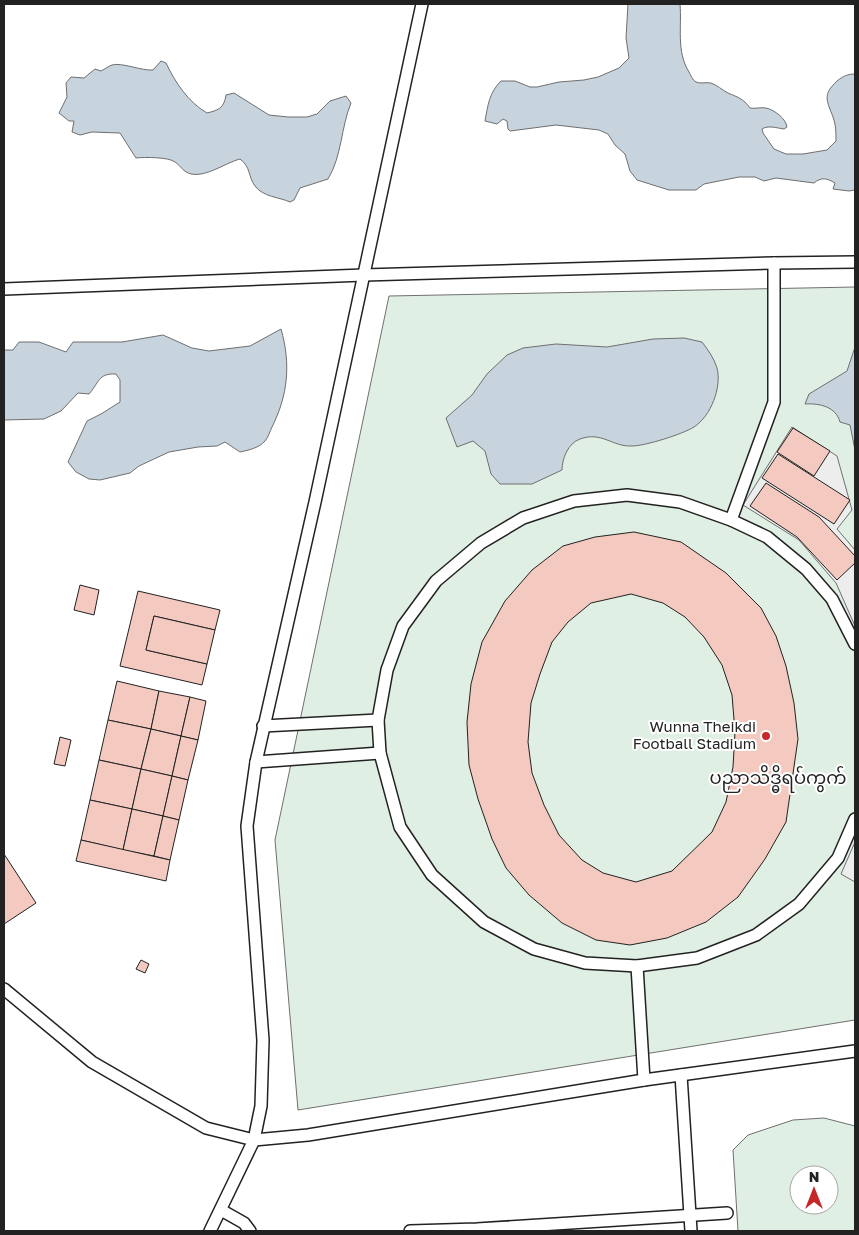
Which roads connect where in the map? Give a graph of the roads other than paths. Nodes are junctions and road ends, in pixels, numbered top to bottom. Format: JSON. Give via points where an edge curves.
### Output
{"nodes":[{"id":1,"x":422,"y":4,"type":"edge"},
{"id":2,"x":855,"y":262,"type":"edge"},
{"id":3,"x":774,"y":263,"type":"junction"},
{"id":4,"x":364,"y":276,"type":"junction"},
{"id":5,"x":4,"y":289,"type":"edge"},
{"id":6,"x":731,"y":520,"type":"junction"},
{"id":7,"x":855,"y":644,"type":"edge"},
{"id":8,"x":378,"y":720,"type":"junction"},
{"id":9,"x":263,"y":726,"type":"junction"},
{"id":10,"x":380,"y":753,"type":"junction"},
{"id":11,"x":256,"y":762,"type":"junction"},
{"id":12,"x":855,"y":819,"type":"edge"},
{"id":13,"x":637,"y":966,"type":"junction"},
{"id":14,"x":4,"y":989,"type":"edge"},
{"id":15,"x":855,"y":1051,"type":"edge"},
{"id":16,"x":682,"y":1075,"type":"junction"},
{"id":17,"x":644,"y":1080,"type":"junction"},
{"id":18,"x":254,"y":1140,"type":"junction"},
{"id":19,"x":221,"y":1210,"type":"junction"},
{"id":20,"x":727,"y":1213,"type":"dead end"},
{"id":21,"x":690,"y":1215,"type":"junction"},
{"id":22,"x":477,"y":1230,"type":"edge"},
{"id":23,"x":210,"y":1231,"type":"edge"},
{"id":24,"x":250,"y":1231,"type":"edge"},
{"id":25,"x":410,"y":1231,"type":"edge"},
{"id":26,"x":691,"y":1231,"type":"edge"}],
"edges":[{"from":1,"to":4,"type":"street"},
{"from":2,"to":3,"type":"street"},
{"from":3,"to":4,"type":"street"},
{"from":3,"to":6,"type":"street","via":[[774,402]]},
{"from":4,"to":5,"type":"street"},
{"from":4,"to":9,"type":"street"},
{"from":6,"to":7,"type":"street","via":[[767,537],[806,569],[832,599]]},
{"from":6,"to":8,"type":"street","via":[[680,502],[627,495],[574,501],[523,518],[481,543],[436,581],[403,626],[387,670]]},
{"from":8,"to":9,"type":"street"},
{"from":8,"to":10,"type":"street"},
{"from":9,"to":11,"type":"street"},
{"from":10,"to":11,"type":"street"},
{"from":10,"to":13,"type":"street","via":[[400,827],[432,875],[484,922],[534,949],[585,963]]},
{"from":11,"to":18,"type":"street","via":[[247,826],[262,1040],[261,1106]]},
{"from":12,"to":13,"type":"street","via":[[838,858],[799,904],[756,935],[697,958]]},
{"from":13,"to":17,"type":"street"},
{"from":14,"to":18,"type":"street","via":[[92,1062],[206,1128]]},
{"from":15,"to":16,"type":"street"},
{"from":16,"to":17,"type":"street"},
{"from":16,"to":21,"type":"street"},
{"from":17,"to":18,"type":"street","via":[[308,1135]]},
{"from":18,"to":19,"type":"street"},
{"from":19,"to":23,"type":"street"},
{"from":19,"to":24,"type":"street","via":[[244,1223]]},
{"from":20,"to":21,"type":"street"},
{"from":21,"to":22,"type":"street"},
{"from":21,"to":26,"type":"street"},
{"from":22,"to":25,"type":"street"}]}
